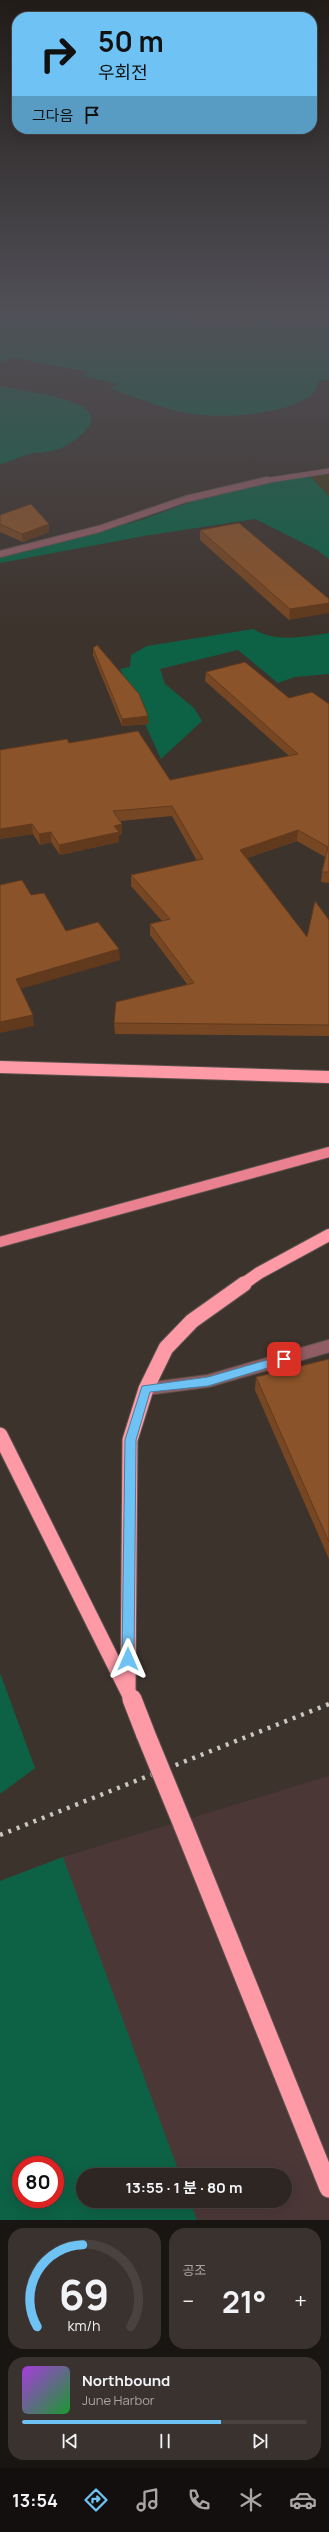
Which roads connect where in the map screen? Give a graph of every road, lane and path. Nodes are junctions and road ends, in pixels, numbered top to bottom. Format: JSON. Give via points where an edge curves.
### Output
{"nodes":[{"id":1,"x":329,"y":471,"type":"edge"},
{"id":2,"x":0,"y":554,"type":"edge"},
{"id":3,"x":0,"y":1067,"type":"edge"},
{"id":4,"x":329,"y":1076,"type":"edge"},
{"id":5,"x":329,"y":1152,"type":"edge"},
{"id":6,"x":329,"y":1235,"type":"edge"},
{"id":7,"x":0,"y":1242,"type":"edge"},
{"id":8,"x":329,"y":1346,"type":"edge"},
{"id":9,"x":146,"y":1389,"type":"junction"},
{"id":10,"x":0,"y":1435,"type":"edge"},
{"id":11,"x":128,"y":1690,"type":"junction"},
{"id":12,"x":329,"y":2188,"type":"edge"}],
"edges":[{"from":1,"to":2,"type":"street","via":[[275,478],[186,498],[105,527]]},
{"from":3,"to":4,"type":"highway"},
{"from":5,"to":7,"type":"main road"},
{"from":6,"to":9,"type":"highway","via":[[259,1273],[192,1321],[166,1348]]},
{"from":8,"to":9,"type":"street","via":[[208,1381]]},
{"from":9,"to":11,"type":"highway","via":[[130,1440]]},
{"from":10,"to":11,"type":"highway"},
{"from":11,"to":12,"type":"highway","bridge":true}]}
